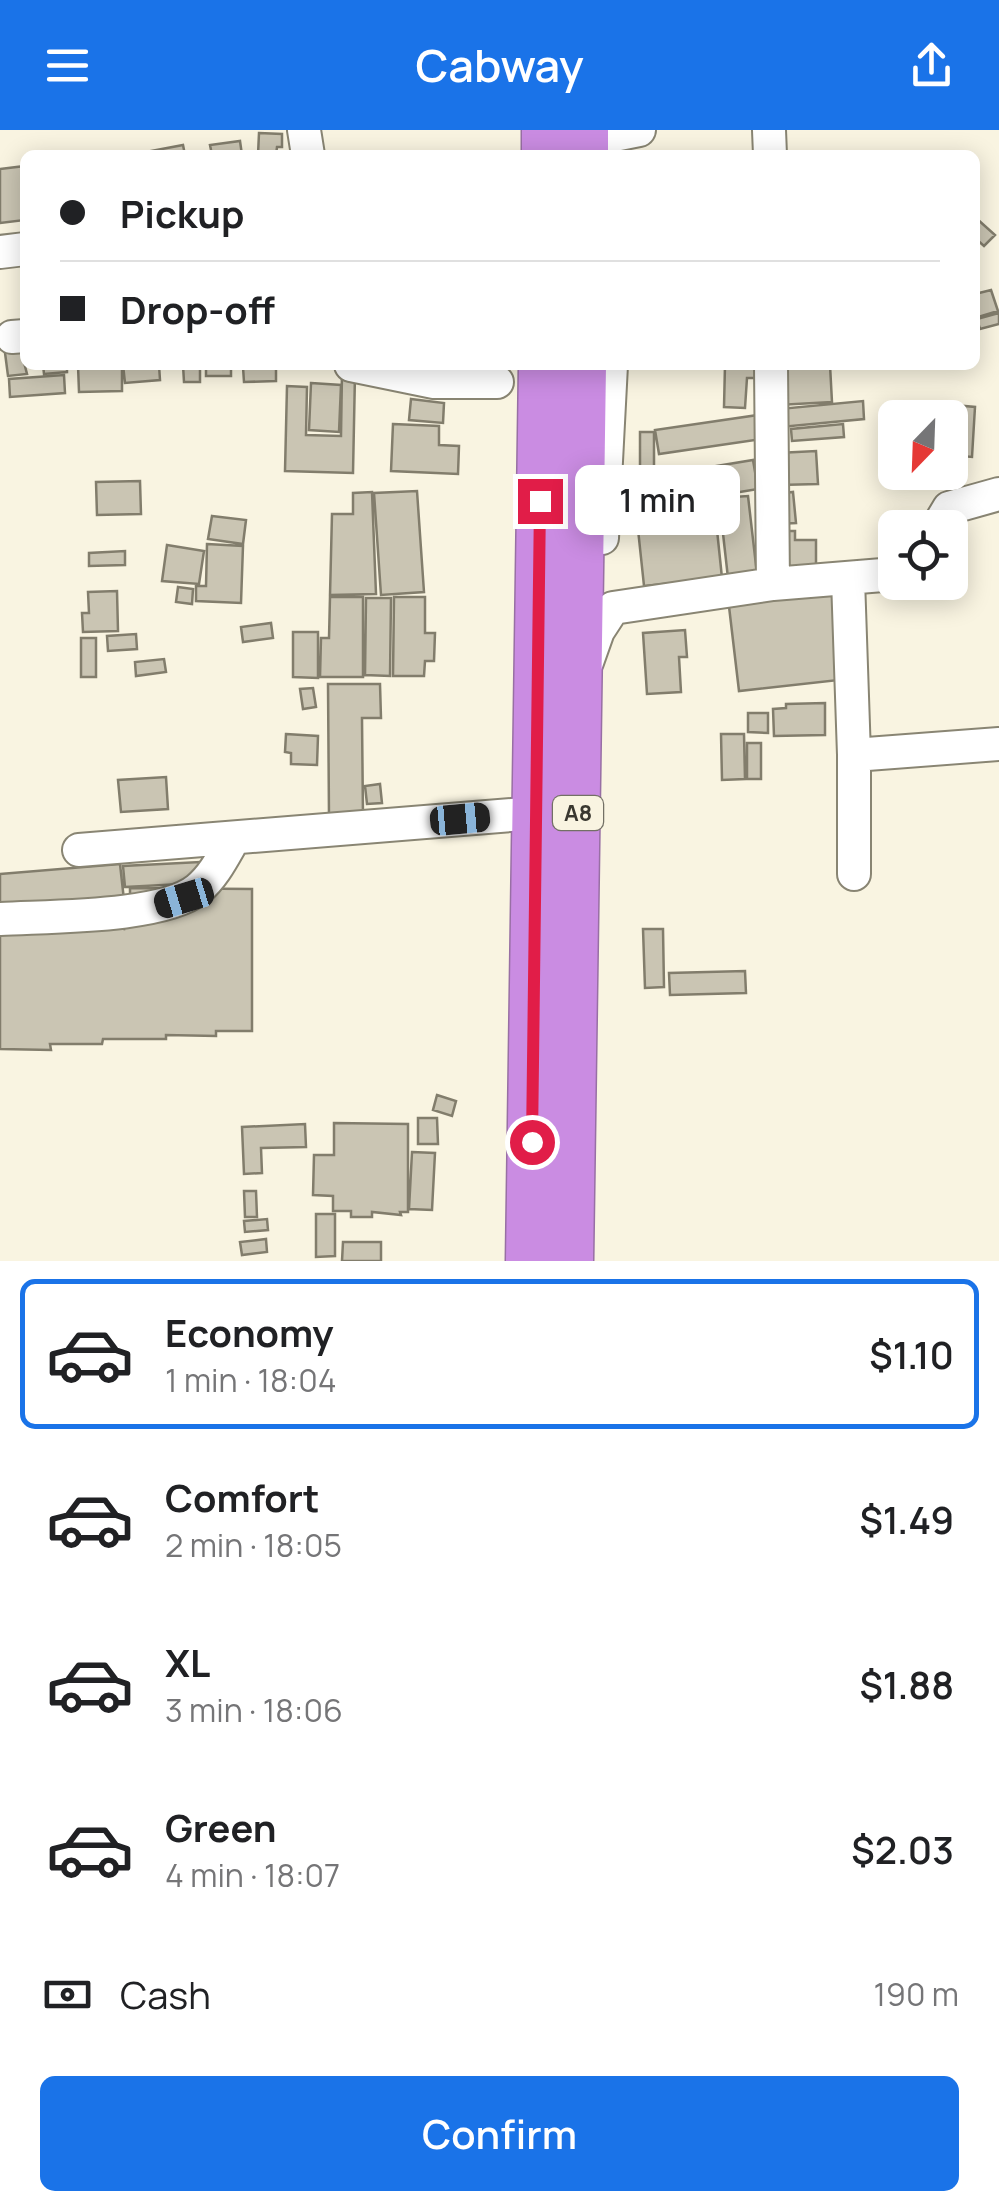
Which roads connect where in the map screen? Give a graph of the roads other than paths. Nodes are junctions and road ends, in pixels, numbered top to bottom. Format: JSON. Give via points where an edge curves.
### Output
{"nodes":[{"id":1,"x":375,"y":370,"type":"edge"},
{"id":2,"x":542,"y":370,"type":"edge"},
{"id":3,"x":582,"y":370,"type":"edge"},
{"id":4,"x":611,"y":370,"type":"edge"},
{"id":5,"x":771,"y":370,"type":"edge"},
{"id":6,"x":497,"y":382,"type":"dead end"},
{"id":7,"x":999,"y":494,"type":"edge"},
{"id":8,"x":948,"y":510,"type":"edge"},
{"id":9,"x":878,"y":576,"type":"edge"},
{"id":10,"x":848,"y":579,"type":"junction"},
{"id":11,"x":773,"y":584,"type":"junction"},
{"id":12,"x":602,"y":622,"type":"junction"},
{"id":13,"x":579,"y":674,"type":"junction"},
{"id":14,"x":999,"y":744,"type":"edge"},
{"id":15,"x":854,"y":755,"type":"junction"},
{"id":16,"x":536,"y":813,"type":"junction"},
{"id":17,"x":234,"y":838,"type":"junction"},
{"id":18,"x":79,"y":850,"type":"dead end"},
{"id":19,"x":854,"y":874,"type":"dead end"},
{"id":20,"x":0,"y":919,"type":"edge"},
{"id":21,"x":530,"y":1261,"type":"edge"},
{"id":22,"x":569,"y":1261,"type":"edge"}],
"edges":[{"from":1,"to":6,"type":"street","via":[[434,382]]},
{"from":2,"to":16,"type":"highway","number":"A8"},
{"from":3,"to":13,"type":"highway","number":"A8"},
{"from":4,"to":12,"type":"street"},
{"from":5,"to":11,"type":"street"},
{"from":7,"to":8,"type":"street"},
{"from":9,"to":10,"type":"street"},
{"from":10,"to":11,"type":"street"},
{"from":10,"to":15,"type":"street"},
{"from":11,"to":12,"type":"street","via":[[613,608]]},
{"from":12,"to":13,"type":"street"},
{"from":13,"to":22,"type":"highway","number":"A8"},
{"from":14,"to":15,"type":"street"},
{"from":15,"to":19,"type":"street"},
{"from":16,"to":17,"type":"street"},
{"from":16,"to":21,"type":"highway","number":"A8"},
{"from":17,"to":18,"type":"street"},
{"from":17,"to":20,"type":"street","via":[[199,889],[184,898],[147,909]]}]}
